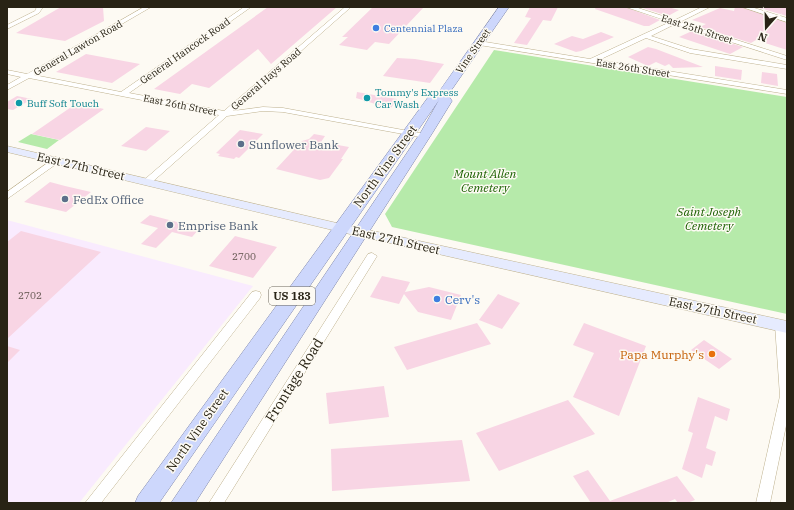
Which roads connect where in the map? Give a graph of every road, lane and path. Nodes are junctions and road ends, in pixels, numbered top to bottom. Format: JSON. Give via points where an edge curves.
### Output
{"nodes":[{"id":1,"x":40,"y":7,"type":"edge"},
{"id":2,"x":148,"y":7,"type":"edge"},
{"id":3,"x":248,"y":7,"type":"edge"},
{"id":4,"x":348,"y":7,"type":"edge"},
{"id":5,"x":504,"y":7,"type":"edge"},
{"id":6,"x":629,"y":7,"type":"edge"},
{"id":7,"x":707,"y":7,"type":"edge"},
{"id":8,"x":745,"y":7,"type":"edge"},
{"id":9,"x":787,"y":20,"type":"edge"},
{"id":10,"x":675,"y":22,"type":"junction"},
{"id":11,"x":7,"y":27,"type":"edge"},
{"id":12,"x":646,"y":36,"type":"junction"},
{"id":13,"x":479,"y":43,"type":"junction"},
{"id":14,"x":787,"y":58,"type":"edge"},
{"id":15,"x":591,"y":61,"type":"junction"},
{"id":16,"x":787,"y":67,"type":"edge"},
{"id":17,"x":7,"y":72,"type":"edge"},
{"id":18,"x":28,"y":76,"type":"junction"},
{"id":19,"x":7,"y":88,"type":"edge"},
{"id":20,"x":787,"y":92,"type":"edge"},
{"id":21,"x":123,"y":94,"type":"junction"},
{"id":22,"x":442,"y":95,"type":"joint"},
{"id":23,"x":225,"y":114,"type":"junction"},
{"id":24,"x":416,"y":134,"type":"junction"},
{"id":25,"x":7,"y":149,"type":"edge"},
{"id":26,"x":56,"y":160,"type":"junction"},
{"id":27,"x":147,"y":182,"type":"junction"},
{"id":28,"x":7,"y":196,"type":"edge"},
{"id":29,"x":340,"y":228,"type":"junction"},
{"id":30,"x":360,"y":232,"type":"junction"},
{"id":31,"x":372,"y":256,"type":"dead end"},
{"id":32,"x":256,"y":295,"type":"dead end"},
{"id":33,"x":784,"y":326,"type":"edge"},
{"id":34,"x":92,"y":503,"type":"edge"},
{"id":35,"x":146,"y":503,"type":"edge"},
{"id":36,"x":182,"y":503,"type":"edge"},
{"id":37,"x":216,"y":503,"type":"edge"},
{"id":38,"x":763,"y":503,"type":"edge"}],
"edges":[{"from":1,"to":11,"type":"street","via":[[37,12]]},
{"from":2,"to":18,"type":"street","name":"General Lawton Road"},
{"from":3,"to":21,"type":"street","name":"General Hancock Road"},
{"from":4,"to":23,"type":"street","name":"General Hays Road"},
{"from":5,"to":13,"type":"main road","name":"Vine Street","number":"US 183"},
{"from":6,"to":10,"type":"street","name":"East 25th Street"},
{"from":7,"to":10,"type":"street"},
{"from":8,"to":9,"type":"street"},
{"from":10,"to":12,"type":"street"},
{"from":10,"to":14,"type":"street","name":"East 25th Street"},
{"from":12,"to":15,"type":"street"},
{"from":12,"to":16,"type":"street","via":[[690,51]]},
{"from":13,"to":15,"type":"street","name":"East 26th Street"},
{"from":13,"to":22,"type":"main road","name":"Vine Street","number":"US 183"},
{"from":15,"to":20,"type":"street","name":"East 26th Street"},
{"from":17,"to":18,"type":"street","name":"East 26th Street"},
{"from":18,"to":19,"type":"street","name":"General Lawton Road"},
{"from":18,"to":21,"type":"street","name":"East 26th Street"},
{"from":21,"to":23,"type":"street","name":"East 26th Street"},
{"from":22,"to":24,"type":"main road","name":"North Vine Street","number":"US 183","via":[[433,98]]},
{"from":23,"to":24,"type":"street","name":"East 26th Street","via":[[263,109],[282,110]]},
{"from":23,"to":27,"type":"street","name":"General Hays Road"},
{"from":24,"to":29,"type":"main road","name":"North Vine Street","number":"US 183"},
{"from":24,"to":30,"type":"main road","name":"North Vine Street","number":"US 183"},
{"from":25,"to":26,"type":"main road","name":"East 27th Street"},
{"from":26,"to":27,"type":"main road","name":"East 27th Street"},
{"from":26,"to":28,"type":"street"},
{"from":27,"to":29,"type":"main road","name":"East 27th Street"},
{"from":29,"to":30,"type":"main road","name":"East 27th Street"},
{"from":29,"to":35,"type":"main road","name":"North Vine Street","number":"US 183"},
{"from":30,"to":33,"type":"main road","name":"East 27th Street"},
{"from":30,"to":36,"type":"main road","name":"North Vine Street","number":"US 183"},
{"from":31,"to":37,"type":"street","name":"Frontage Road"},
{"from":32,"to":34,"type":"street"},
{"from":33,"to":38,"type":"street","via":[[786,396]]}]}
